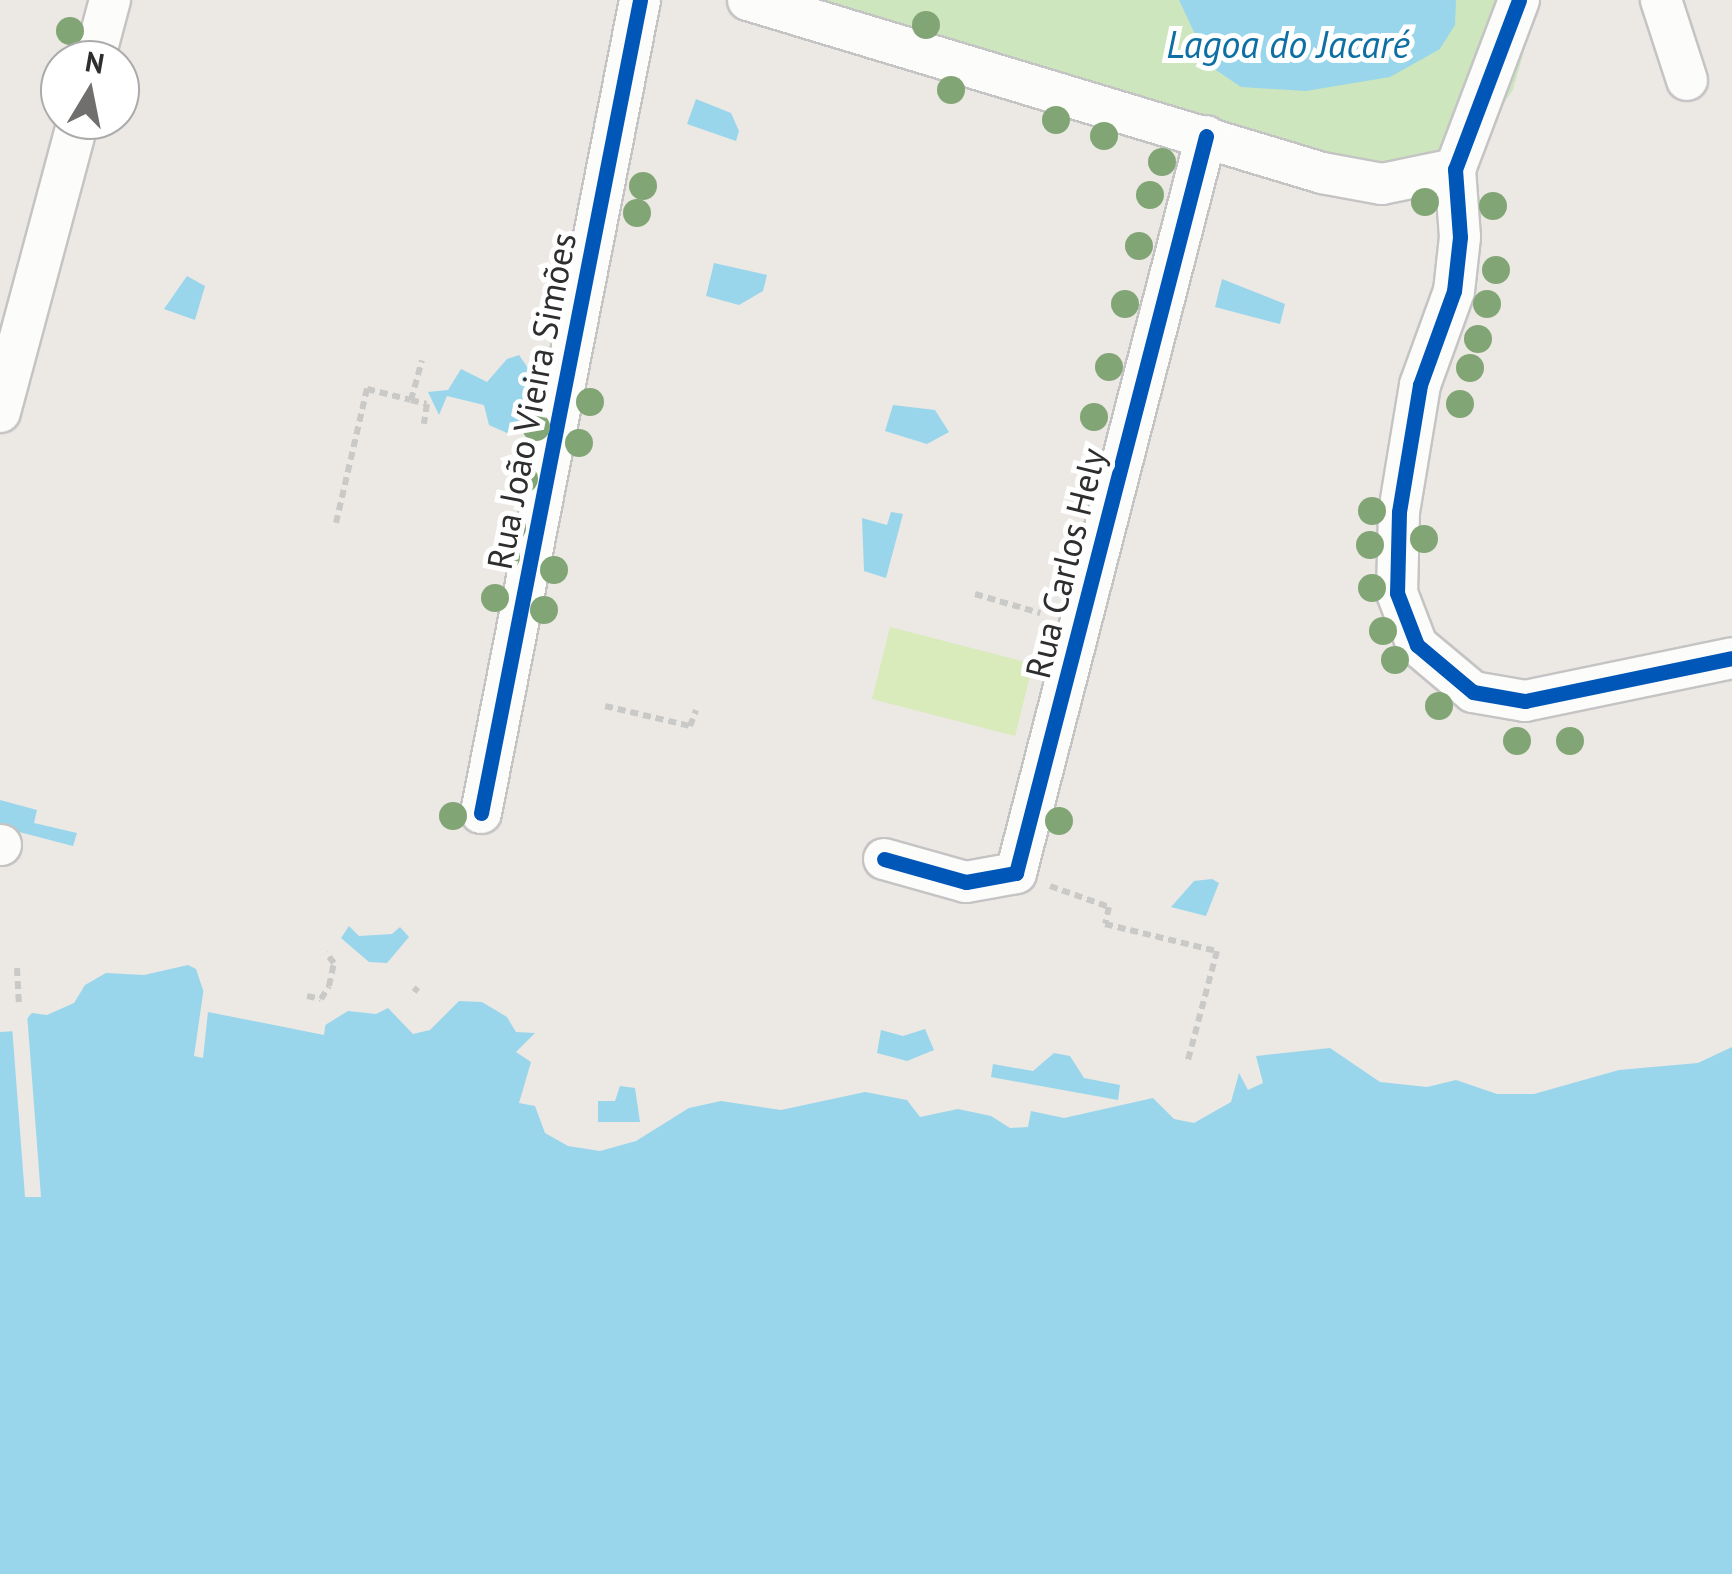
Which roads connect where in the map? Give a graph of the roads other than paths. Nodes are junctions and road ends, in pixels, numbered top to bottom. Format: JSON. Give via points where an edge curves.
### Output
{"nodes":[{"id":1,"x":110,"y":0,"type":"edge"},
{"id":2,"x":640,"y":0,"type":"edge"},
{"id":3,"x":748,"y":0,"type":"edge"},
{"id":4,"x":1519,"y":0,"type":"edge"},
{"id":5,"x":1661,"y":0,"type":"edge"},
{"id":6,"x":99,"y":40,"type":"edge"},
{"id":7,"x":1687,"y":80,"type":"dead end"},
{"id":8,"x":1206,"y":136,"type":"junction"},
{"id":9,"x":73,"y":140,"type":"edge"},
{"id":10,"x":1455,"y":169,"type":"junction"},
{"id":11,"x":0,"y":412,"type":"edge"},
{"id":12,"x":1732,"y":658,"type":"edge"},
{"id":13,"x":481,"y":813,"type":"dead end"},
{"id":14,"x":884,"y":859,"type":"dead end"}],
"edges":[{"from":1,"to":6,"type":"street"},
{"from":2,"to":13,"type":"street","name":"Rua João Vieira Simões"},
{"from":3,"to":8,"type":"street"},
{"from":4,"to":10,"type":"street"},
{"from":5,"to":7,"type":"street"},
{"from":8,"to":10,"type":"street","via":[[1322,173],[1382,184]]},
{"from":8,"to":14,"type":"street","name":"Rua Carlos Hely","via":[[1016,873],[966,882]]},
{"from":9,"to":11,"type":"street"},
{"from":10,"to":12,"type":"street","via":[[1460,237],[1454,291],[1420,385],[1398,512],[1397,593],[1417,644],[1474,692],[1525,702]]}]}
